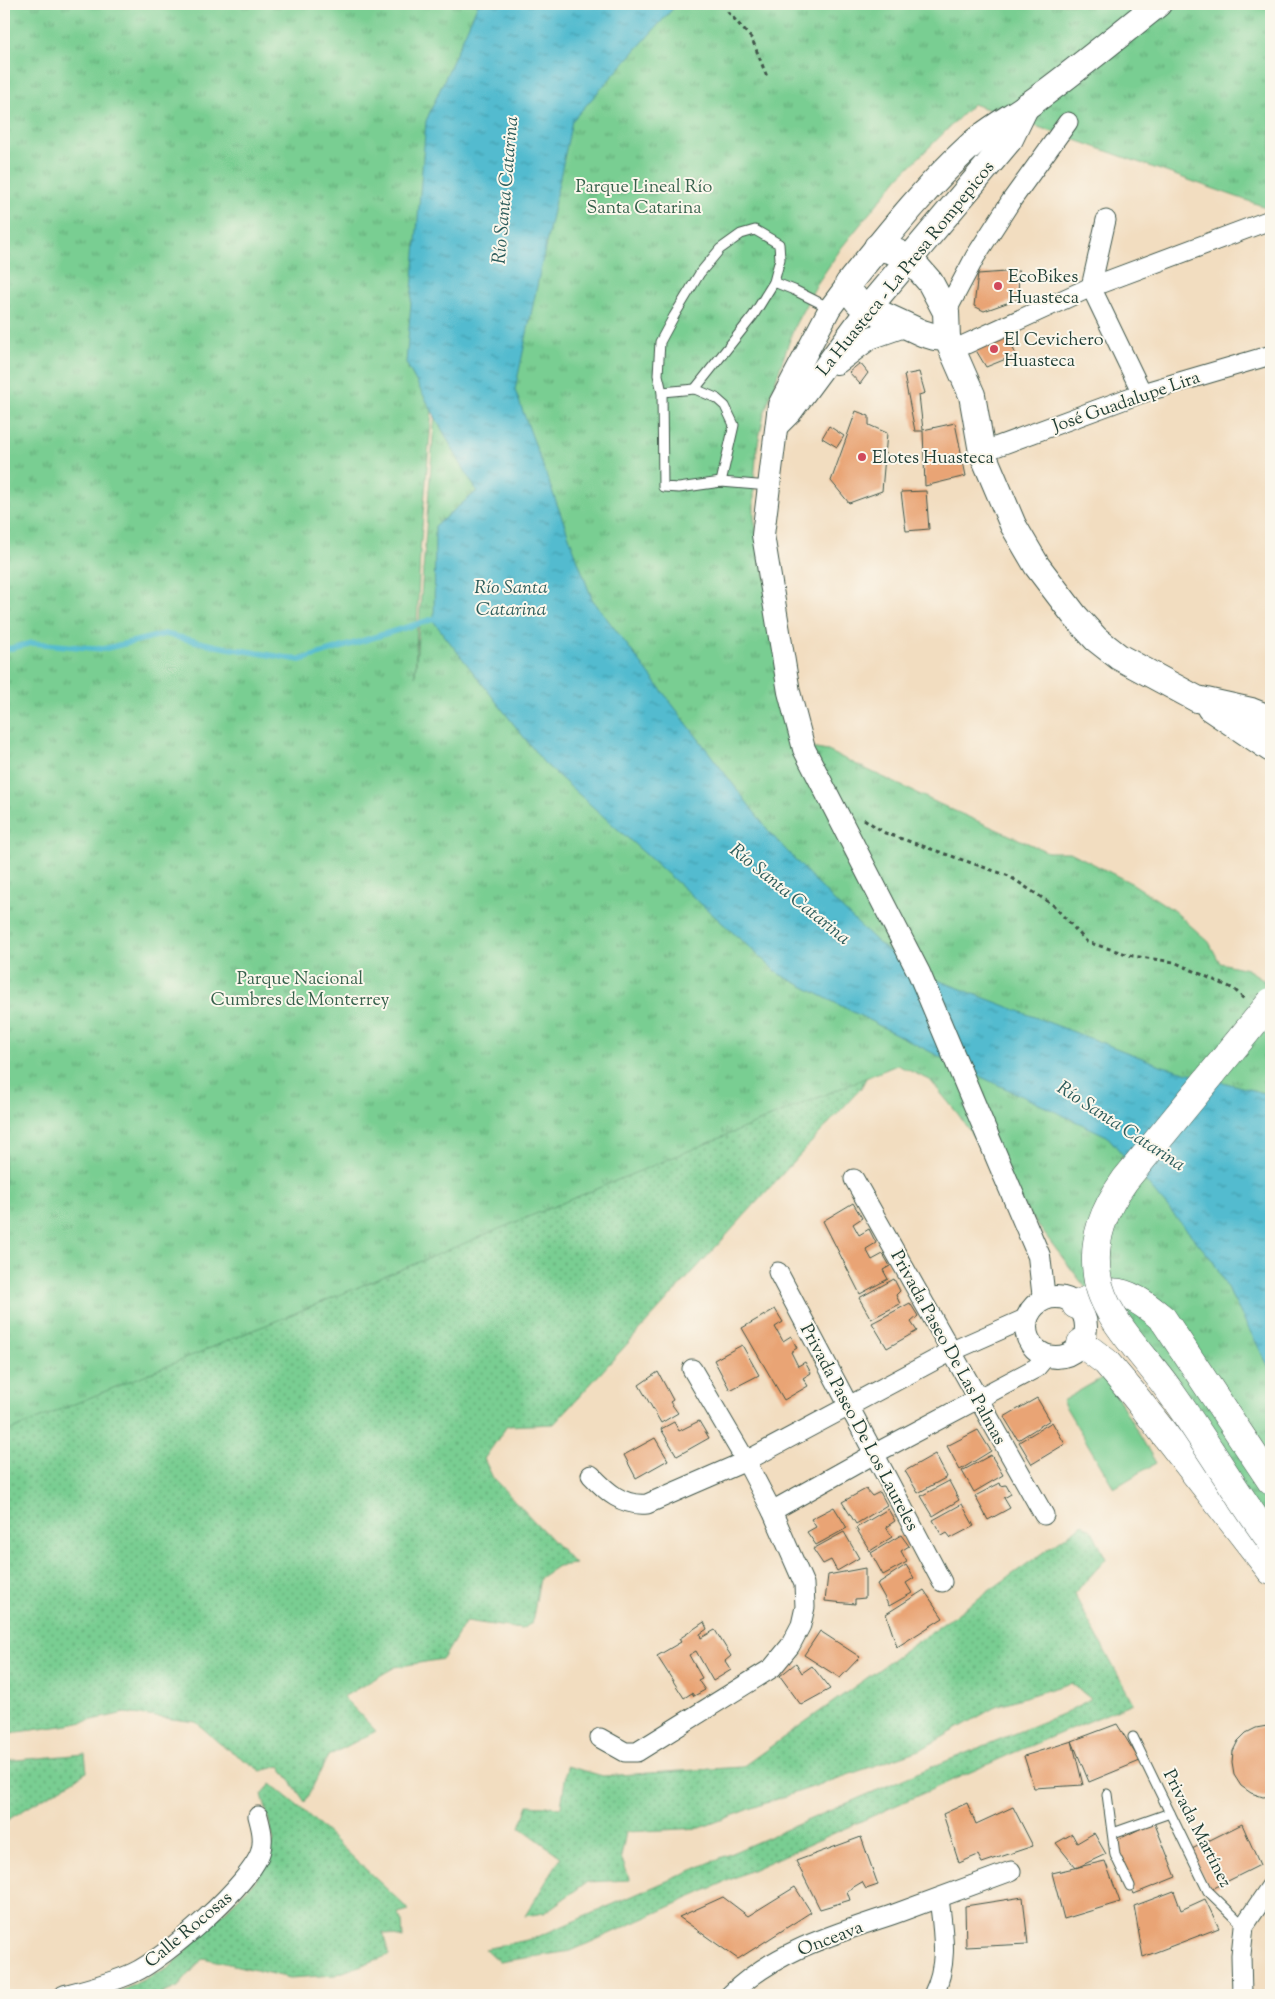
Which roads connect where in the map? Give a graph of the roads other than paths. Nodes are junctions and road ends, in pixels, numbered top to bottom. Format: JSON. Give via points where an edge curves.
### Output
{"nodes":[{"id":1,"x":1158,"y":4,"type":"edge"},
{"id":2,"x":1026,"y":106,"type":"junction"},
{"id":3,"x":1068,"y":122,"type":"dead end"},
{"id":4,"x":1106,"y":220,"type":"dead end"},
{"id":5,"x":1270,"y":220,"type":"dead end"},
{"id":6,"x":877,"y":247,"type":"junction"},
{"id":7,"x":910,"y":259,"type":"junction"},
{"id":8,"x":774,"y":282,"type":"junction"},
{"id":9,"x":848,"y":284,"type":"junction"},
{"id":10,"x":1091,"y":287,"type":"junction"},
{"id":11,"x":830,"y":308,"type":"junction"},
{"id":12,"x":946,"y":312,"type":"junction"},
{"id":13,"x":860,"y":318,"type":"junction"},
{"id":14,"x":907,"y":325,"type":"junction"},
{"id":15,"x":949,"y":344,"type":"junction"},
{"id":16,"x":1271,"y":355,"type":"edge"},
{"id":17,"x":695,"y":389,"type":"junction"},
{"id":18,"x":806,"y":391,"type":"junction"},
{"id":19,"x":662,"y":392,"type":"junction"},
{"id":20,"x":1142,"y":393,"type":"junction"},
{"id":21,"x":777,"y":426,"type":"junction"},
{"id":22,"x":982,"y":452,"type":"junction"},
{"id":23,"x":721,"y":482,"type":"junction"},
{"id":24,"x":769,"y":486,"type":"junction"},
{"id":25,"x":1197,"y":699,"type":"junction"},
{"id":26,"x":1261,"y":715,"type":"edge"},
{"id":27,"x":1271,"y":729,"type":"edge"},
{"id":28,"x":1271,"y":749,"type":"edge"},
{"id":29,"x":1264,"y":1007,"type":"edge"},
{"id":30,"x":854,"y":1179,"type":"dead end"},
{"id":31,"x":778,"y":1272,"type":"dead end"},
{"id":32,"x":1044,"y":1299,"type":"junction"},
{"id":33,"x":1076,"y":1305,"type":"junction"},
{"id":34,"x":1027,"y":1318,"type":"junction"},
{"id":35,"x":1081,"y":1343,"type":"junction"},
{"id":36,"x":950,"y":1352,"type":"junction"},
{"id":37,"x":1047,"y":1355,"type":"junction"},
{"id":38,"x":692,"y":1369,"type":"dead end"},
{"id":39,"x":978,"y":1399,"type":"junction"},
{"id":40,"x":849,"y":1405,"type":"junction"},
{"id":41,"x":874,"y":1454,"type":"junction"},
{"id":42,"x":746,"y":1461,"type":"junction"},
{"id":43,"x":592,"y":1475,"type":"dead end"},
{"id":44,"x":1271,"y":1481,"type":"edge"},
{"id":45,"x":772,"y":1511,"type":"junction"},
{"id":46,"x":1044,"y":1515,"type":"dead end"},
{"id":47,"x":1271,"y":1528,"type":"edge"},
{"id":48,"x":1271,"y":1541,"type":"edge"},
{"id":49,"x":1271,"y":1571,"type":"edge"},
{"id":50,"x":942,"y":1582,"type":"dead end"},
{"id":51,"x":1133,"y":1737,"type":"dead end"},
{"id":52,"x":600,"y":1738,"type":"dead end"},
{"id":53,"x":1108,"y":1794,"type":"dead end"},
{"id":54,"x":1170,"y":1813,"type":"junction"},
{"id":55,"x":258,"y":1816,"type":"dead end"},
{"id":56,"x":1113,"y":1833,"type":"junction"},
{"id":57,"x":1012,"y":1871,"type":"dead end"},
{"id":58,"x":1130,"y":1886,"type":"dead end"},
{"id":59,"x":1271,"y":1886,"type":"edge"},
{"id":60,"x":939,"y":1898,"type":"junction"},
{"id":61,"x":1244,"y":1926,"type":"junction"},
{"id":62,"x":64,"y":1995,"type":"edge"},
{"id":63,"x":730,"y":1995,"type":"edge"},
{"id":64,"x":933,"y":1995,"type":"edge"},
{"id":65,"x":1242,"y":1995,"type":"edge"}],
"edges":[{"from":1,"to":2,"type":"main road","name":"La Huasteca - La Presa Rompepicos"},
{"from":2,"to":6,"type":"main road","name":"La Huasteca - La Presa Rompepicos","via":[[971,145]]},
{"from":2,"to":7,"type":"main road","name":"La Huasteca - La Presa Rompepicos","via":[[1010,139]]},
{"from":3,"to":12,"type":"street","via":[[1011,201]]},
{"from":4,"to":10,"type":"street"},
{"from":5,"to":10,"type":"street"},
{"from":6,"to":7,"type":"main road"},
{"from":6,"to":9,"type":"main road","name":"La Huasteca - La Presa Rompepicos"},
{"from":7,"to":12,"type":"main road","via":[[930,282]]},
{"from":7,"to":13,"type":"main road","name":"La Huasteca - La Presa Rompepicos"},
{"from":8,"to":11,"type":"lane"},
{"from":8,"to":17,"type":"lane"},
{"from":8,"to":19,"type":"lane","via":[[780,244],[755,230],[741,234],[720,249],[700,273],[660,342],[658,375]]},
{"from":9,"to":11,"type":"street","name":"La Huasteca - La Presa Rompepicos"},
{"from":9,"to":13,"type":"main road","via":[[858,302]]},
{"from":10,"to":15,"type":"street"},
{"from":10,"to":20,"type":"street"},
{"from":11,"to":13,"type":"street"},
{"from":11,"to":21,"type":"street","name":"La Huasteca - La Presa Rompepicos","via":[[779,405]]},
{"from":12,"to":15,"type":"main road"},
{"from":13,"to":14,"type":"main road"},
{"from":13,"to":18,"type":"street","name":"La Huasteca - La Presa Rompepicos"},
{"from":14,"to":15,"type":"main road"},
{"from":14,"to":18,"type":"street","via":[[870,338],[843,357]]},
{"from":15,"to":22,"type":"main road","via":[[972,395]]},
{"from":16,"to":20,"type":"street","name":"José Guadalupe Lira"},
{"from":17,"to":19,"type":"lane"},
{"from":17,"to":23,"type":"lane","via":[[716,398],[725,406],[734,425]]},
{"from":18,"to":21,"type":"street","name":"La Huasteca - La Presa Rompepicos","via":[[792,412]]},
{"from":19,"to":23,"type":"lane","via":[[663,487]]},
{"from":20,"to":22,"type":"street","name":"José Guadalupe Lira"},
{"from":21,"to":24,"type":"street","name":"La Huasteca - La Presa Rompepicos"},
{"from":22,"to":25,"type":"main road","via":[[1013,525],[1037,566],[1075,616],[1119,657]]},
{"from":23,"to":24,"type":"lane"},
{"from":24,"to":32,"type":"street","name":"La Huasteca - La Presa Rompepicos","via":[[763,535],[788,692],[804,749],[919,973],[1038,1256]]},
{"from":25,"to":26,"type":"main road"},
{"from":25,"to":28,"type":"main road"},
{"from":26,"to":27,"type":"main road"},
{"from":29,"to":47,"type":"main road","via":[[1134,1184],[1113,1227],[1110,1248],[1112,1274],[1119,1299],[1214,1437]]},
{"from":29,"to":48,"type":"main road","bridge":true,"via":[[1110,1200],[1100,1223],[1096,1249],[1097,1277],[1107,1307],[1169,1389]]},
{"from":30,"to":36,"type":"street","name":"Privada Paseo De Las Palmas"},
{"from":31,"to":40,"type":"street","name":"Privada Paseo De Los Laureles"},
{"from":32,"to":33,"type":"street","via":[[1061,1297]]},
{"from":32,"to":34,"type":"street","via":[[1030,1310]]},
{"from":33,"to":35,"type":"street","via":[[1085,1323]]},
{"from":33,"to":44,"type":"main road","via":[[1107,1292],[1122,1294],[1150,1308],[1163,1319]]},
{"from":34,"to":36,"type":"street"},
{"from":34,"to":37,"type":"street","via":[[1027,1337],[1038,1352]]},
{"from":35,"to":37,"type":"street","via":[[1066,1355]]},
{"from":35,"to":49,"type":"main road","via":[[1106,1362],[1134,1395]]},
{"from":36,"to":39,"type":"street","name":"Privada Paseo De Las Palmas"},
{"from":36,"to":40,"type":"street"},
{"from":37,"to":39,"type":"street","via":[[1036,1368]]},
{"from":38,"to":42,"type":"street"},
{"from":39,"to":41,"type":"street"},
{"from":39,"to":46,"type":"street","name":"Privada Paseo De Las Palmas"},
{"from":40,"to":41,"type":"street","name":"Privada Paseo De Los Laureles"},
{"from":40,"to":42,"type":"street"},
{"from":41,"to":45,"type":"street"},
{"from":41,"to":50,"type":"street","name":"Privada Paseo De Los Laureles"},
{"from":42,"to":43,"type":"street","via":[[637,1505],[621,1501]]},
{"from":42,"to":45,"type":"street"},
{"from":45,"to":52,"type":"street","via":[[804,1584],[805,1606],[801,1625],[790,1646],[772,1668],[642,1750],[625,1752]]},
{"from":51,"to":54,"type":"lane","name":"Privada Martínez"},
{"from":53,"to":56,"type":"lane"},
{"from":54,"to":56,"type":"lane"},
{"from":54,"to":61,"type":"lane","name":"Privada Martínez","via":[[1208,1891]]},
{"from":55,"to":62,"type":"street","name":"Calle Rocosas","via":[[263,1835],[261,1851],[252,1868],[192,1930],[135,1973]]},
{"from":56,"to":58,"type":"lane","via":[[1115,1855]]},
{"from":57,"to":60,"type":"street","name":"Onceava"},
{"from":59,"to":61,"type":"street"},
{"from":60,"to":63,"type":"street","name":"Onceava","via":[[822,1939],[787,1955],[749,1978]]},
{"from":60,"to":64,"type":"street","via":[[945,1952],[940,1981]]},
{"from":61,"to":65,"type":"street"}]}
